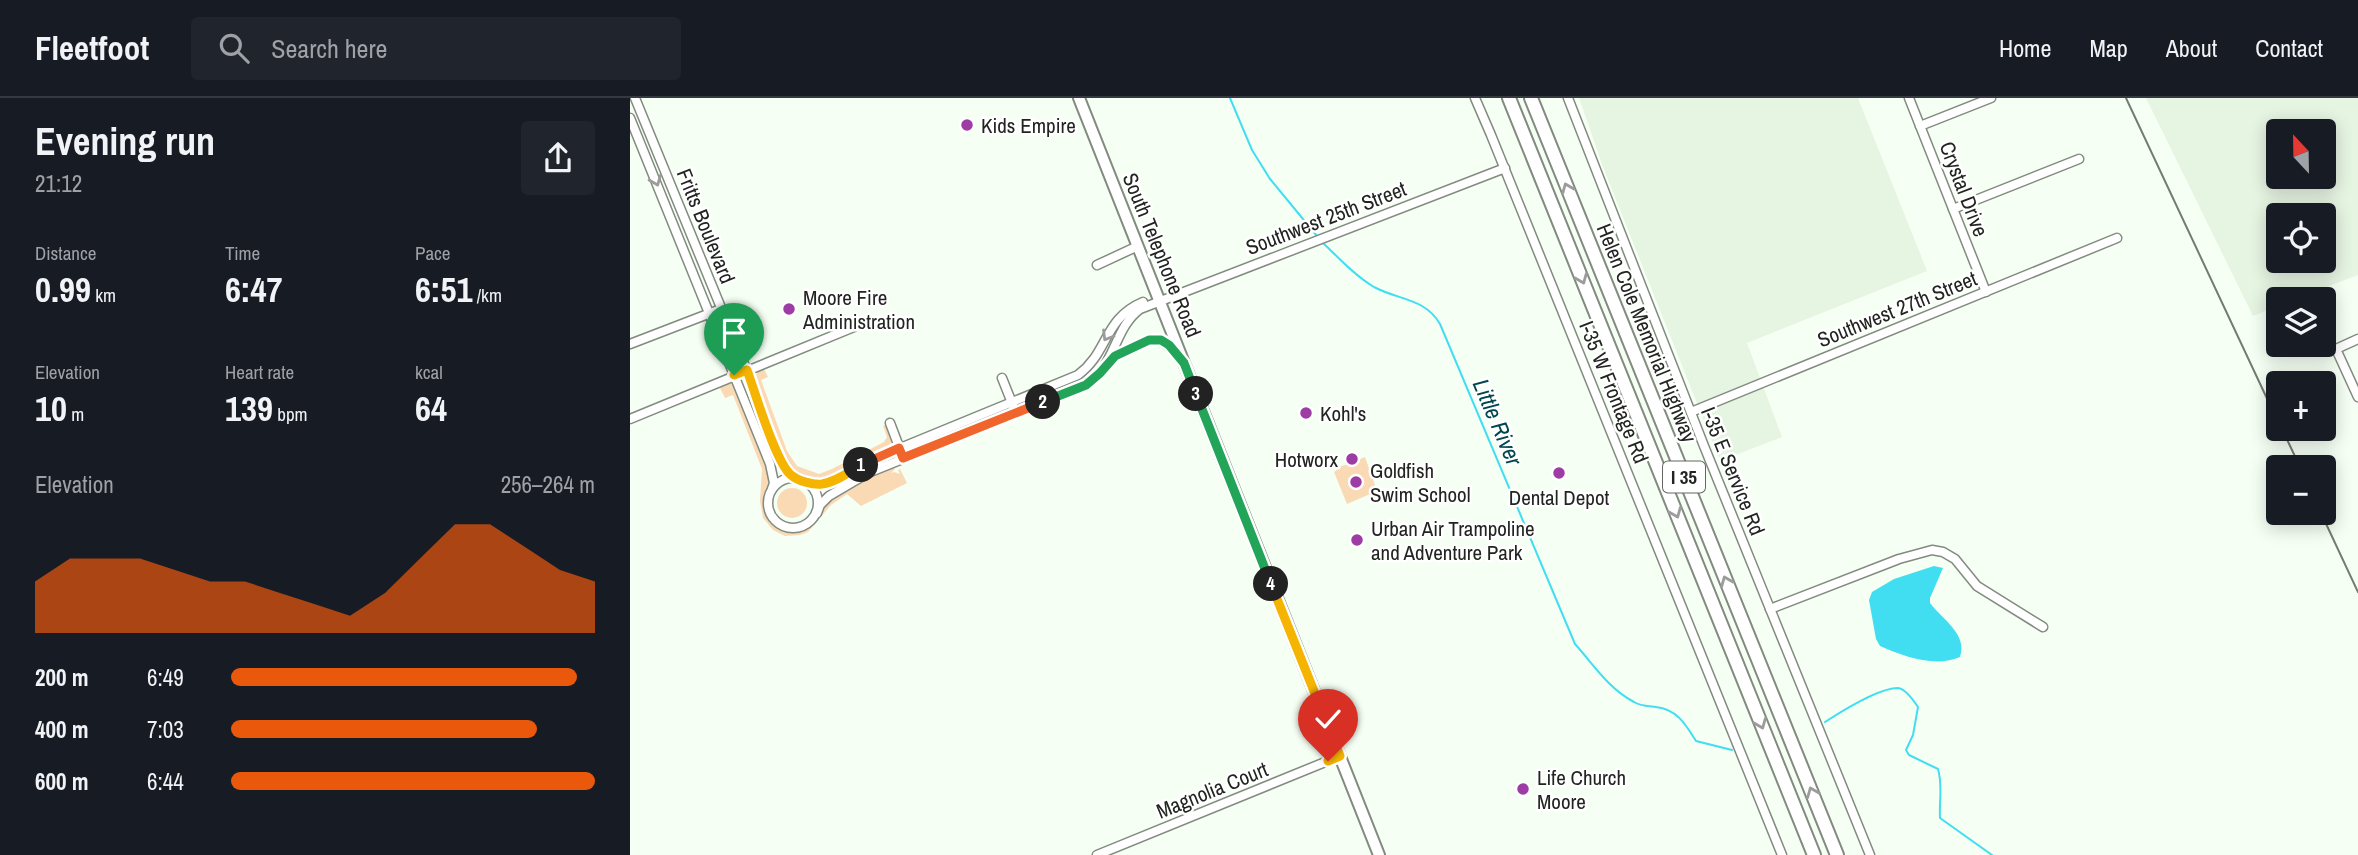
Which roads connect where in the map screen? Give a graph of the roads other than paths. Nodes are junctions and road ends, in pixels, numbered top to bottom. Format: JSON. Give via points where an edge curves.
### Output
{"nodes":[{"id":1,"x":635,"y":98,"type":"edge"},
{"id":2,"x":1079,"y":98,"type":"edge"},
{"id":3,"x":1475,"y":98,"type":"edge"},
{"id":4,"x":1509,"y":98,"type":"edge"},
{"id":5,"x":1531,"y":98,"type":"edge"},
{"id":6,"x":1568,"y":98,"type":"edge"},
{"id":7,"x":1909,"y":98,"type":"edge"},
{"id":8,"x":1991,"y":98,"type":"edge"},
{"id":9,"x":630,"y":118,"type":"edge"},
{"id":10,"x":1920,"y":126,"type":"junction"},
{"id":11,"x":2079,"y":159,"type":"dead end"},
{"id":12,"x":1504,"y":168,"type":"junction"},
{"id":13,"x":1953,"y":209,"type":"junction"},
{"id":14,"x":2117,"y":238,"type":"dead end"},
{"id":15,"x":1138,"y":246,"type":"junction"},
{"id":16,"x":1097,"y":265,"type":"dead end"},
{"id":17,"x":1986,"y":292,"type":"junction"},
{"id":18,"x":1160,"y":302,"type":"junction"},
{"id":19,"x":721,"y":309,"type":"junction"},
{"id":20,"x":709,"y":313,"type":"junction"},
{"id":21,"x":853,"y":327,"type":"dead end"},
{"id":22,"x":2358,"y":339,"type":"edge"},
{"id":23,"x":630,"y":344,"type":"edge"},
{"id":24,"x":1184,"y":363,"type":"junction"},
{"id":25,"x":1107,"y":364,"type":"junction"},
{"id":26,"x":747,"y":370,"type":"junction"},
{"id":27,"x":734,"y":375,"type":"junction"},
{"id":28,"x":1002,"y":377,"type":"dead end"},
{"id":29,"x":2358,"y":397,"type":"edge"},
{"id":30,"x":1012,"y":401,"type":"junction"},
{"id":31,"x":1691,"y":412,"type":"junction"},
{"id":32,"x":1016,"y":413,"type":"junction"},
{"id":33,"x":630,"y":419,"type":"edge"},
{"id":34,"x":890,"y":422,"type":"dead end"},
{"id":35,"x":899,"y":448,"type":"junction"},
{"id":36,"x":903,"y":458,"type":"junction"},
{"id":37,"x":801,"y":480,"type":"junction"},
{"id":38,"x":772,"y":489,"type":"junction"},
{"id":39,"x":817,"y":513,"type":"junction"},
{"id":40,"x":1770,"y":609,"type":"junction"},
{"id":41,"x":2043,"y":627,"type":"dead end"},
{"id":42,"x":1340,"y":756,"type":"junction"},
{"id":43,"x":1097,"y":855,"type":"edge"},
{"id":44,"x":1379,"y":855,"type":"edge"},
{"id":45,"x":1782,"y":855,"type":"edge"},
{"id":46,"x":1814,"y":855,"type":"edge"},
{"id":47,"x":1838,"y":855,"type":"edge"},
{"id":48,"x":1870,"y":855,"type":"edge"}],
"edges":[{"from":1,"to":19,"type":"street","name":"Fritts Boulevard"},
{"from":2,"to":15,"type":"main road","name":"South Telephone Road"},
{"from":3,"to":12,"type":"street","name":"I-35 W Frontage Rd"},
{"from":4,"to":46,"type":"highway","name":"Helen Cole Memorial Highway","number":"I 35","one_way":true},
{"from":47,"to":5,"type":"highway","name":"Helen Cole Memorial Highway","number":"I 35","one_way":true},
{"from":6,"to":31,"type":"street","name":"I-35 E Service Rd"},
{"from":7,"to":10,"type":"street","name":"Crystal Drive"},
{"from":8,"to":10,"type":"street"},
{"from":9,"to":20,"type":"street","name":"Fritts Boulevard","one_way":true},
{"from":10,"to":13,"type":"street","name":"Crystal Drive"},
{"from":11,"to":13,"type":"street"},
{"from":12,"to":18,"type":"street","name":"Southwest 25th Street"},
{"from":12,"to":45,"type":"street","name":"I-35 W Frontage Rd"},
{"from":13,"to":17,"type":"street","name":"Crystal Drive"},
{"from":14,"to":17,"type":"street","name":"Southwest 27th Street"},
{"from":15,"to":16,"type":"street"},
{"from":15,"to":18,"type":"main road","name":"South Telephone Road"},
{"from":17,"to":31,"type":"street","name":"Southwest 27th Street"},
{"from":18,"to":24,"type":"main road","name":"South Telephone Road"},
{"from":18,"to":25,"type":"street","via":[[1132,316]]},
{"from":18,"to":30,"type":"street","one_way":true,"via":[[1146,301],[1122,314],[1091,362],[1077,375]]},
{"from":19,"to":20,"type":"street"},
{"from":19,"to":26,"type":"street","name":"Fritts Boulevard"},
{"from":20,"to":23,"type":"street"},
{"from":20,"to":27,"type":"street","name":"Fritts Boulevard"},
{"from":21,"to":26,"type":"street"},
{"from":22,"to":29,"type":"street","via":[[2336,349]]},
{"from":24,"to":25,"type":"street","via":[[1169,345],[1149,340]]},
{"from":24,"to":42,"type":"main road","name":"South Telephone Road"},
{"from":25,"to":32,"type":"street","via":[[1086,385]]},
{"from":26,"to":27,"type":"street"},
{"from":26,"to":37,"type":"street","name":"Fritts Boulevard","via":[[776,449],[790,474]]},
{"from":27,"to":33,"type":"street"},
{"from":27,"to":38,"type":"street","name":"Fritts Boulevard","via":[[769,464]]},
{"from":28,"to":30,"type":"street"},
{"from":30,"to":32,"type":"street"},
{"from":30,"to":35,"type":"street"},
{"from":31,"to":40,"type":"street","name":"I-35 E Service Rd"},
{"from":32,"to":36,"type":"street"},
{"from":34,"to":35,"type":"street"},
{"from":35,"to":36,"type":"street"},
{"from":35,"to":37,"type":"street","via":[[831,481]]},
{"from":36,"to":39,"type":"street","via":[[836,491]]},
{"from":37,"to":38,"type":"street","via":[[786,479]]},
{"from":37,"to":39,"type":"street","via":[[818,496]]},
{"from":38,"to":39,"type":"street","via":[[770,514],[781,526],[798,529]]},
{"from":40,"to":41,"type":"street","via":[[1932,550],[1955,559],[1976,586]]},
{"from":40,"to":48,"type":"street","name":"I-35 E Service Rd"},
{"from":42,"to":43,"type":"street","name":"Magnolia Court"},
{"from":42,"to":44,"type":"main road","name":"South Telephone Road"}]}
